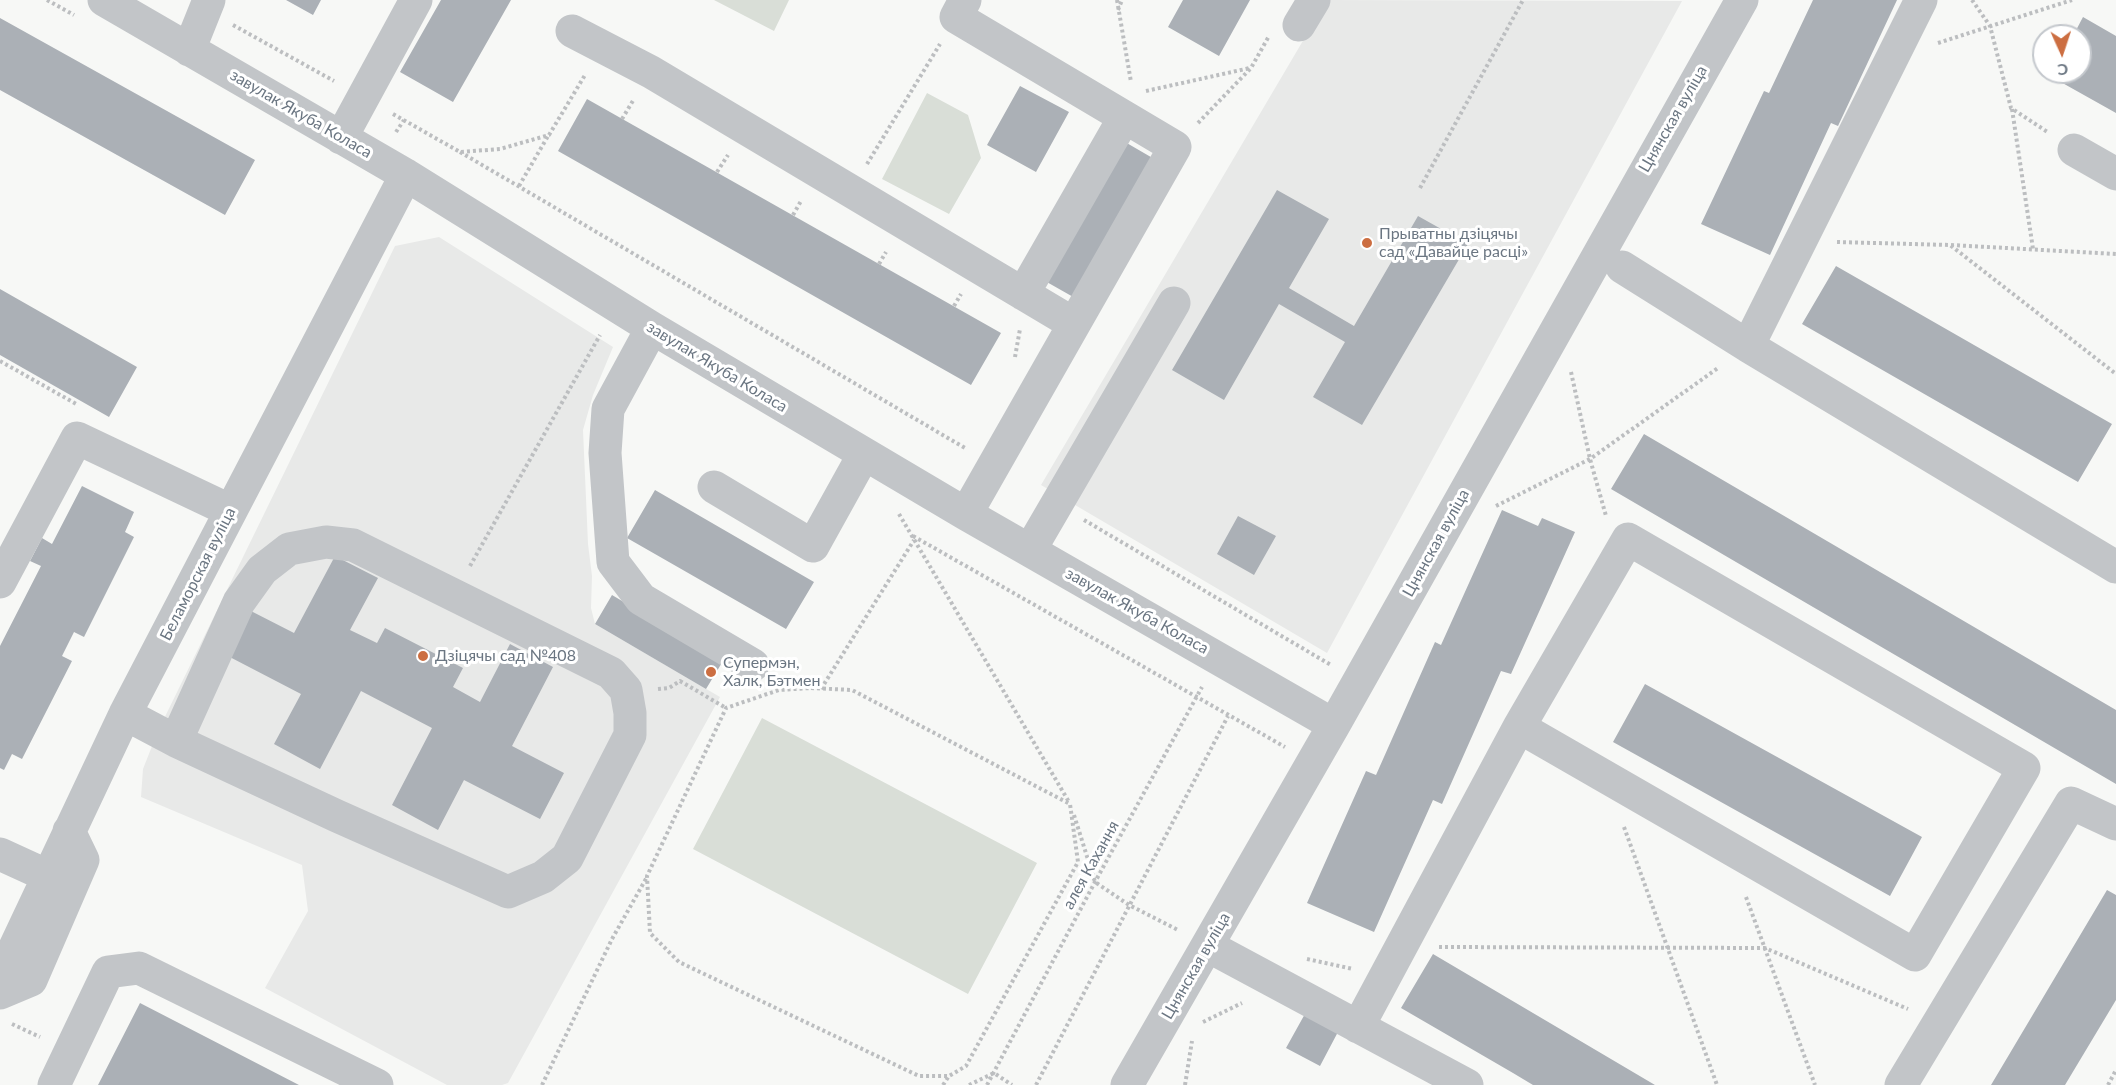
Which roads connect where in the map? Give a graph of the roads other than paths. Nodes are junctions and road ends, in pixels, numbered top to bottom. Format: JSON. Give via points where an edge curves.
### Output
{"nodes":[{"id":1,"x":104,"y":0,"type":"edge"},
{"id":2,"x":416,"y":0,"type":"edge"},
{"id":3,"x":1742,"y":0,"type":"edge"},
{"id":4,"x":1921,"y":0,"type":"edge"},
{"id":5,"x":207,"y":5,"type":"edge"},
{"id":6,"x":961,"y":8,"type":"edge"},
{"id":7,"x":572,"y":31,"type":"dead end"},
{"id":8,"x":189,"y":50,"type":"junction"},
{"id":9,"x":1128,"y":106,"type":"junction"},
{"id":10,"x":341,"y":138,"type":"junction"},
{"id":11,"x":2074,"y":150,"type":"road end"},
{"id":12,"x":2116,"y":174,"type":"edge"},
{"id":13,"x":406,"y":175,"type":"junction"},
{"id":14,"x":1622,"y":267,"type":"dead end"},
{"id":15,"x":1023,"y":294,"type":"junction"},
{"id":16,"x":1174,"y":303,"type":"dead end"},
{"id":17,"x":1074,"y":324,"type":"junction"},
{"id":18,"x":652,"y":328,"type":"junction"},
{"id":19,"x":1748,"y":346,"type":"junction"},
{"id":20,"x":864,"y":454,"type":"junction"},
{"id":21,"x":714,"y":486,"type":"dead end"},
{"id":22,"x":231,"y":511,"type":"junction"},
{"id":23,"x":966,"y":514,"type":"junction"},
{"id":24,"x":1030,"y":550,"type":"junction"},
{"id":25,"x":2116,"y":567,"type":"edge"},
{"id":26,"x":0,"y":582,"type":"edge"},
{"id":27,"x":753,"y":665,"type":"dead end"},
{"id":28,"x":125,"y":714,"type":"junction"},
{"id":29,"x":1334,"y":725,"type":"junction"},
{"id":30,"x":1519,"y":727,"type":"junction"},
{"id":31,"x":176,"y":741,"type":"junction"},
{"id":32,"x":2116,"y":824,"type":"edge"},
{"id":33,"x":69,"y":831,"type":"junction"},
{"id":34,"x":0,"y":854,"type":"edge"},
{"id":35,"x":48,"y":876,"type":"junction"},
{"id":36,"x":1208,"y":946,"type":"junction"},
{"id":37,"x":0,"y":979,"type":"edge"},
{"id":38,"x":0,"y":993,"type":"edge"},
{"id":39,"x":1358,"y":1027,"type":"junction"},
{"id":40,"x":54,"y":1085,"type":"edge"},
{"id":41,"x":376,"y":1085,"type":"edge"},
{"id":42,"x":1127,"y":1085,"type":"edge"},
{"id":43,"x":1467,"y":1085,"type":"edge"},
{"id":44,"x":1901,"y":1085,"type":"edge"}],
"edges":[{"from":1,"to":8,"type":"street","name":"завулак Якуба Коласа"},
{"from":2,"to":10,"type":"street"},
{"from":3,"to":29,"type":"street","name":"Цнянская вуліца"},
{"from":4,"to":19,"type":"street"},
{"from":5,"to":8,"type":"street"},
{"from":6,"to":9,"type":"street"},
{"from":7,"to":15,"type":"street","via":[[602,45]]},
{"from":8,"to":10,"type":"street","name":"завулак Якуба Коласа"},
{"from":9,"to":15,"type":"street"},
{"from":9,"to":17,"type":"street","via":[[1175,147]]},
{"from":10,"to":13,"type":"street","name":"завулак Якуба Коласа"},
{"from":11,"to":12,"type":"street"},
{"from":13,"to":18,"type":"street","name":"завулак Якуба Коласа"},
{"from":13,"to":22,"type":"street","name":"Беламорская вуліца"},
{"from":14,"to":19,"type":"street"},
{"from":15,"to":17,"type":"street"},
{"from":16,"to":24,"type":"street"},
{"from":17,"to":23,"type":"street"},
{"from":18,"to":20,"type":"street","name":"завулак Якуба Коласа"},
{"from":18,"to":27,"type":"street","via":[[608,409],[605,453],[613,562],[641,598]]},
{"from":19,"to":25,"type":"street"},
{"from":20,"to":21,"type":"street","via":[[813,546]]},
{"from":20,"to":23,"type":"street","name":"завулак Якуба Коласа"},
{"from":22,"to":26,"type":"street","via":[[77,438]]},
{"from":22,"to":28,"type":"street","name":"Беламорская вуліца"},
{"from":23,"to":24,"type":"street","name":"завулак Якуба Коласа"},
{"from":24,"to":29,"type":"street","name":"завулак Якуба Коласа"},
{"from":28,"to":31,"type":"street"},
{"from":28,"to":33,"type":"street","name":"Беламорская вуліца"},
{"from":29,"to":36,"type":"street","name":"Цнянская вуліца"},
{"from":30,"to":30,"type":"street","via":[[1915,955],[2024,768],[1628,539]]},
{"from":30,"to":39,"type":"street"},
{"from":31,"to":31,"type":"street","via":[[239,602],[262,570],[289,549],[326,542],[353,545],[610,673],[626,690],[630,735],[567,858],[543,877],[508,892]]},
{"from":32,"to":44,"type":"street","via":[[2071,803]]},
{"from":33,"to":35,"type":"street","name":"Беламорская вуліца"},
{"from":33,"to":38,"type":"street","via":[[83,860],[31,980]]},
{"from":34,"to":35,"type":"street"},
{"from":35,"to":37,"type":"street","name":"Беламорская вуліца"},
{"from":36,"to":39,"type":"street"},
{"from":36,"to":42,"type":"street","name":"Цнянская вуліца"},
{"from":39,"to":43,"type":"street"},
{"from":40,"to":41,"type":"street","via":[[108,972],[139,968]]}]}
